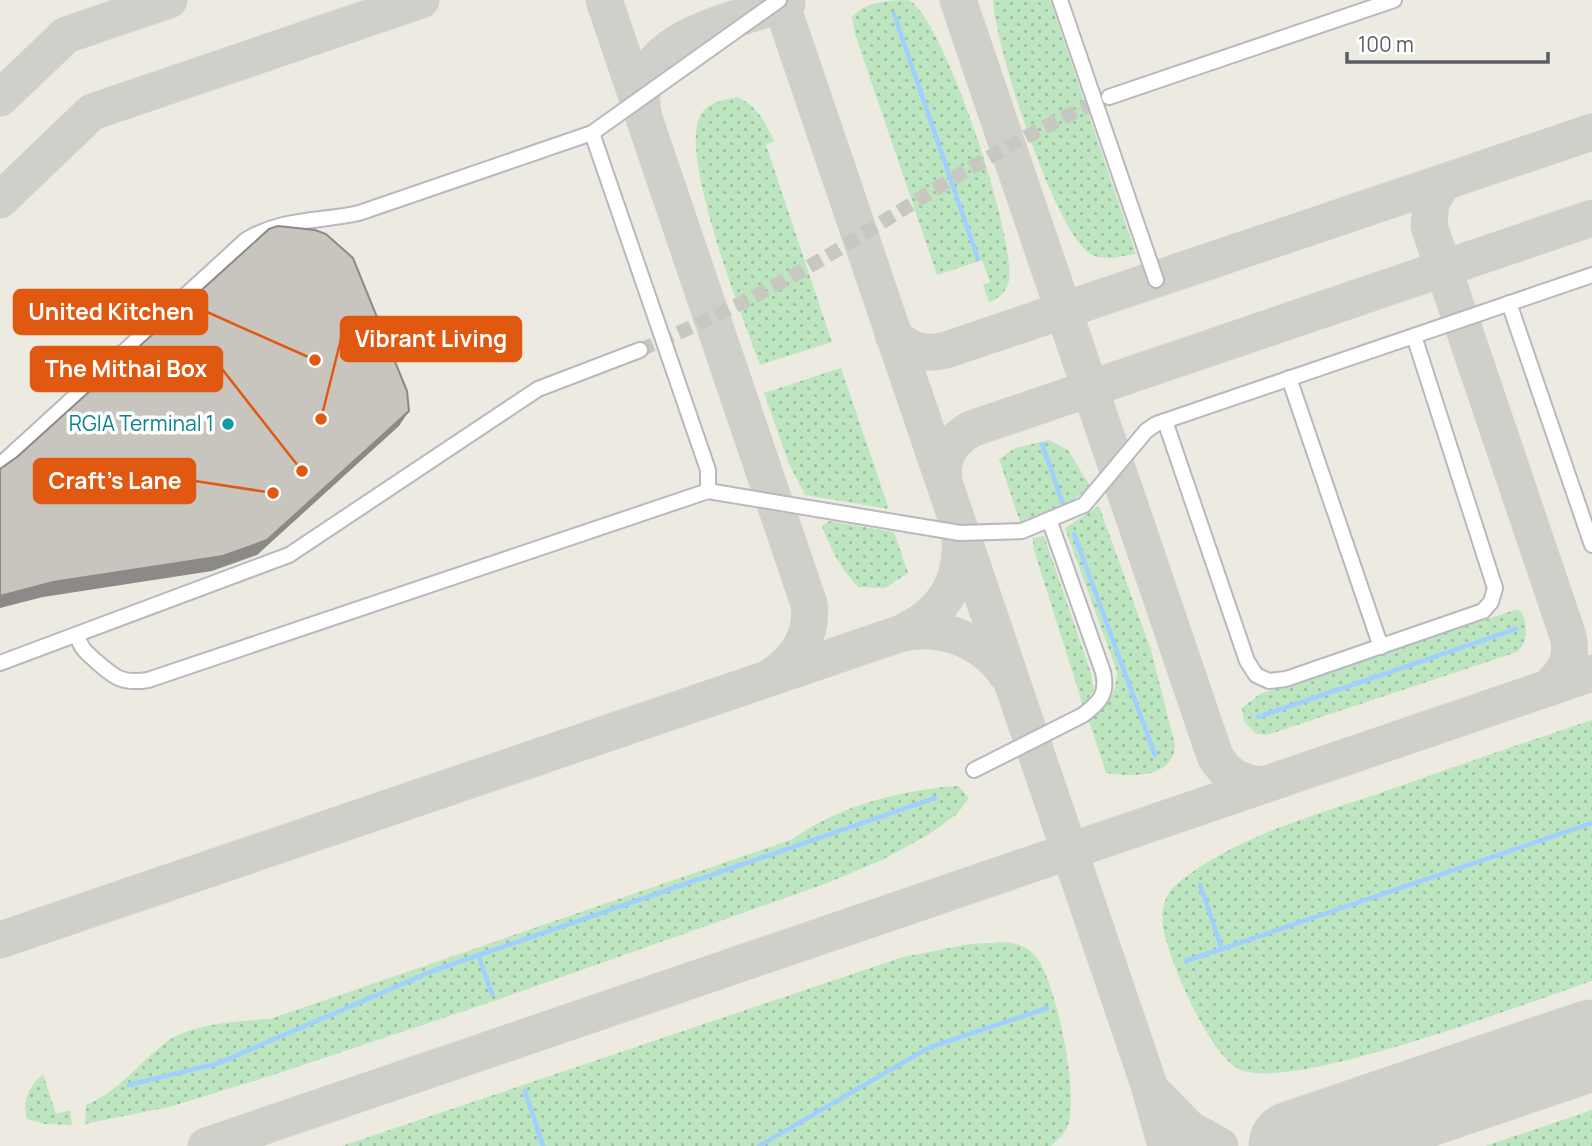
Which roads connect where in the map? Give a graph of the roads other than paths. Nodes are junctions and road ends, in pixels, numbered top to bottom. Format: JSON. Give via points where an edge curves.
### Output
{"nodes":[{"id":1,"x":779,"y":0,"type":"edge"},
{"id":2,"x":1060,"y":0,"type":"edge"},
{"id":3,"x":1394,"y":0,"type":"edge"},
{"id":4,"x":1109,"y":97,"type":"tunnel mouth"},
{"id":5,"x":592,"y":133,"type":"junction"},
{"id":6,"x":1592,"y":275,"type":"edge"},
{"id":7,"x":1156,"y":280,"type":"dead end"},
{"id":8,"x":1509,"y":303,"type":"junction"},
{"id":9,"x":1414,"y":336,"type":"junction"},
{"id":10,"x":640,"y":350,"type":"tunnel mouth"},
{"id":11,"x":1289,"y":378,"type":"junction"},
{"id":12,"x":1165,"y":421,"type":"junction"},
{"id":13,"x":0,"y":465,"type":"edge"},
{"id":14,"x":708,"y":492,"type":"junction"},
{"id":15,"x":1050,"y":522,"type":"junction"},
{"id":16,"x":1592,"y":545,"type":"edge"},
{"id":17,"x":77,"y":635,"type":"junction"},
{"id":18,"x":1381,"y":647,"type":"junction"},
{"id":19,"x":0,"y":663,"type":"edge"},
{"id":20,"x":974,"y":770,"type":"dead end"}],
"edges":[{"from":1,"to":5,"type":"lane"},
{"from":2,"to":7,"type":"lane"},
{"from":3,"to":4,"type":"lane"},
{"from":5,"to":13,"type":"lane","via":[[359,213],[303,219],[261,230]]},
{"from":5,"to":14,"type":"lane","via":[[708,470]]},
{"from":6,"to":8,"type":"lane"},
{"from":8,"to":9,"type":"lane"},
{"from":8,"to":16,"type":"lane"},
{"from":9,"to":11,"type":"lane"},
{"from":9,"to":18,"type":"lane","via":[[1496,588],[1483,611]]},
{"from":10,"to":17,"type":"lane","via":[[554,382],[521,400],[289,555]]},
{"from":11,"to":12,"type":"lane"},
{"from":11,"to":18,"type":"lane"},
{"from":12,"to":15,"type":"lane","via":[[1146,431],[1084,505]]},
{"from":12,"to":18,"type":"lane","via":[[1247,661],[1256,675],[1276,681]]},
{"from":14,"to":15,"type":"lane","via":[[960,533],[1022,531]]},
{"from":14,"to":17,"type":"lane","via":[[148,680],[124,682],[112,677],[81,649]]},
{"from":15,"to":20,"type":"lane","via":[[1103,672],[1104,694],[1083,715]]},
{"from":17,"to":19,"type":"lane"}]}
